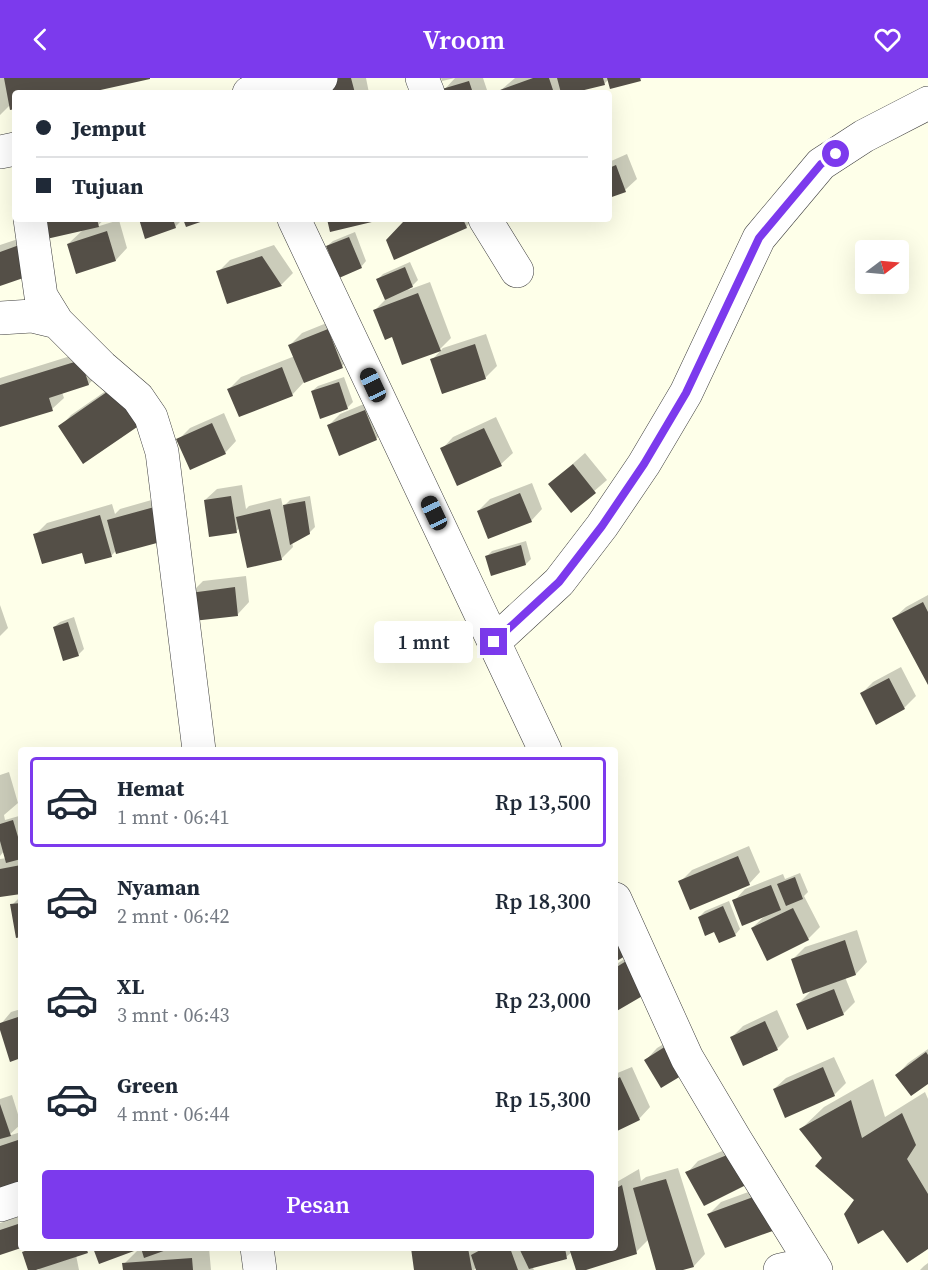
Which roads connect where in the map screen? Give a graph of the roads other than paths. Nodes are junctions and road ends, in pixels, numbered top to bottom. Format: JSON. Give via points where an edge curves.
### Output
{"nodes":[{"id":1,"x":321,"y":78,"type":"edge"},
{"id":2,"x":263,"y":90,"type":"edge"},
{"id":3,"x":928,"y":103,"type":"edge"},
{"id":4,"x":30,"y":222,"type":"edge"},
{"id":5,"x":295,"y":222,"type":"edge"},
{"id":6,"x":487,"y":222,"type":"edge"},
{"id":7,"x":517,"y":271,"type":"dead end"},
{"id":8,"x":0,"y":318,"type":"edge"},
{"id":9,"x":57,"y":322,"type":"junction"},
{"id":10,"x":494,"y":642,"type":"junction"},
{"id":11,"x":199,"y":747,"type":"edge"},
{"id":12,"x":544,"y":747,"type":"edge"},
{"id":13,"x":618,"y":906,"type":"edge"},
{"id":14,"x":18,"y":1199,"type":"edge"},
{"id":15,"x":0,"y":1205,"type":"edge"},
{"id":16,"x":257,"y":1251,"type":"edge"},
{"id":17,"x":814,"y":1266,"type":"edge"},
{"id":18,"x":260,"y":1270,"type":"edge"},
{"id":19,"x":780,"y":1270,"type":"edge"}],
"edges":[{"from":1,"to":2,"type":"street"},
{"from":3,"to":10,"type":"street","via":[[864,136],[821,164],[759,238],[686,393],[644,464],[559,582]]},
{"from":4,"to":9,"type":"street","via":[[41,296]]},
{"from":5,"to":10,"type":"street"},
{"from":6,"to":7,"type":"street"},
{"from":8,"to":9,"type":"street","via":[[32,316]]},
{"from":9,"to":11,"type":"street","via":[[138,398],[157,432]]},
{"from":10,"to":12,"type":"street"},
{"from":13,"to":17,"type":"street","via":[[687,1058]]},
{"from":14,"to":15,"type":"street"},
{"from":16,"to":18,"type":"street"},
{"from":17,"to":19,"type":"street"}]}
